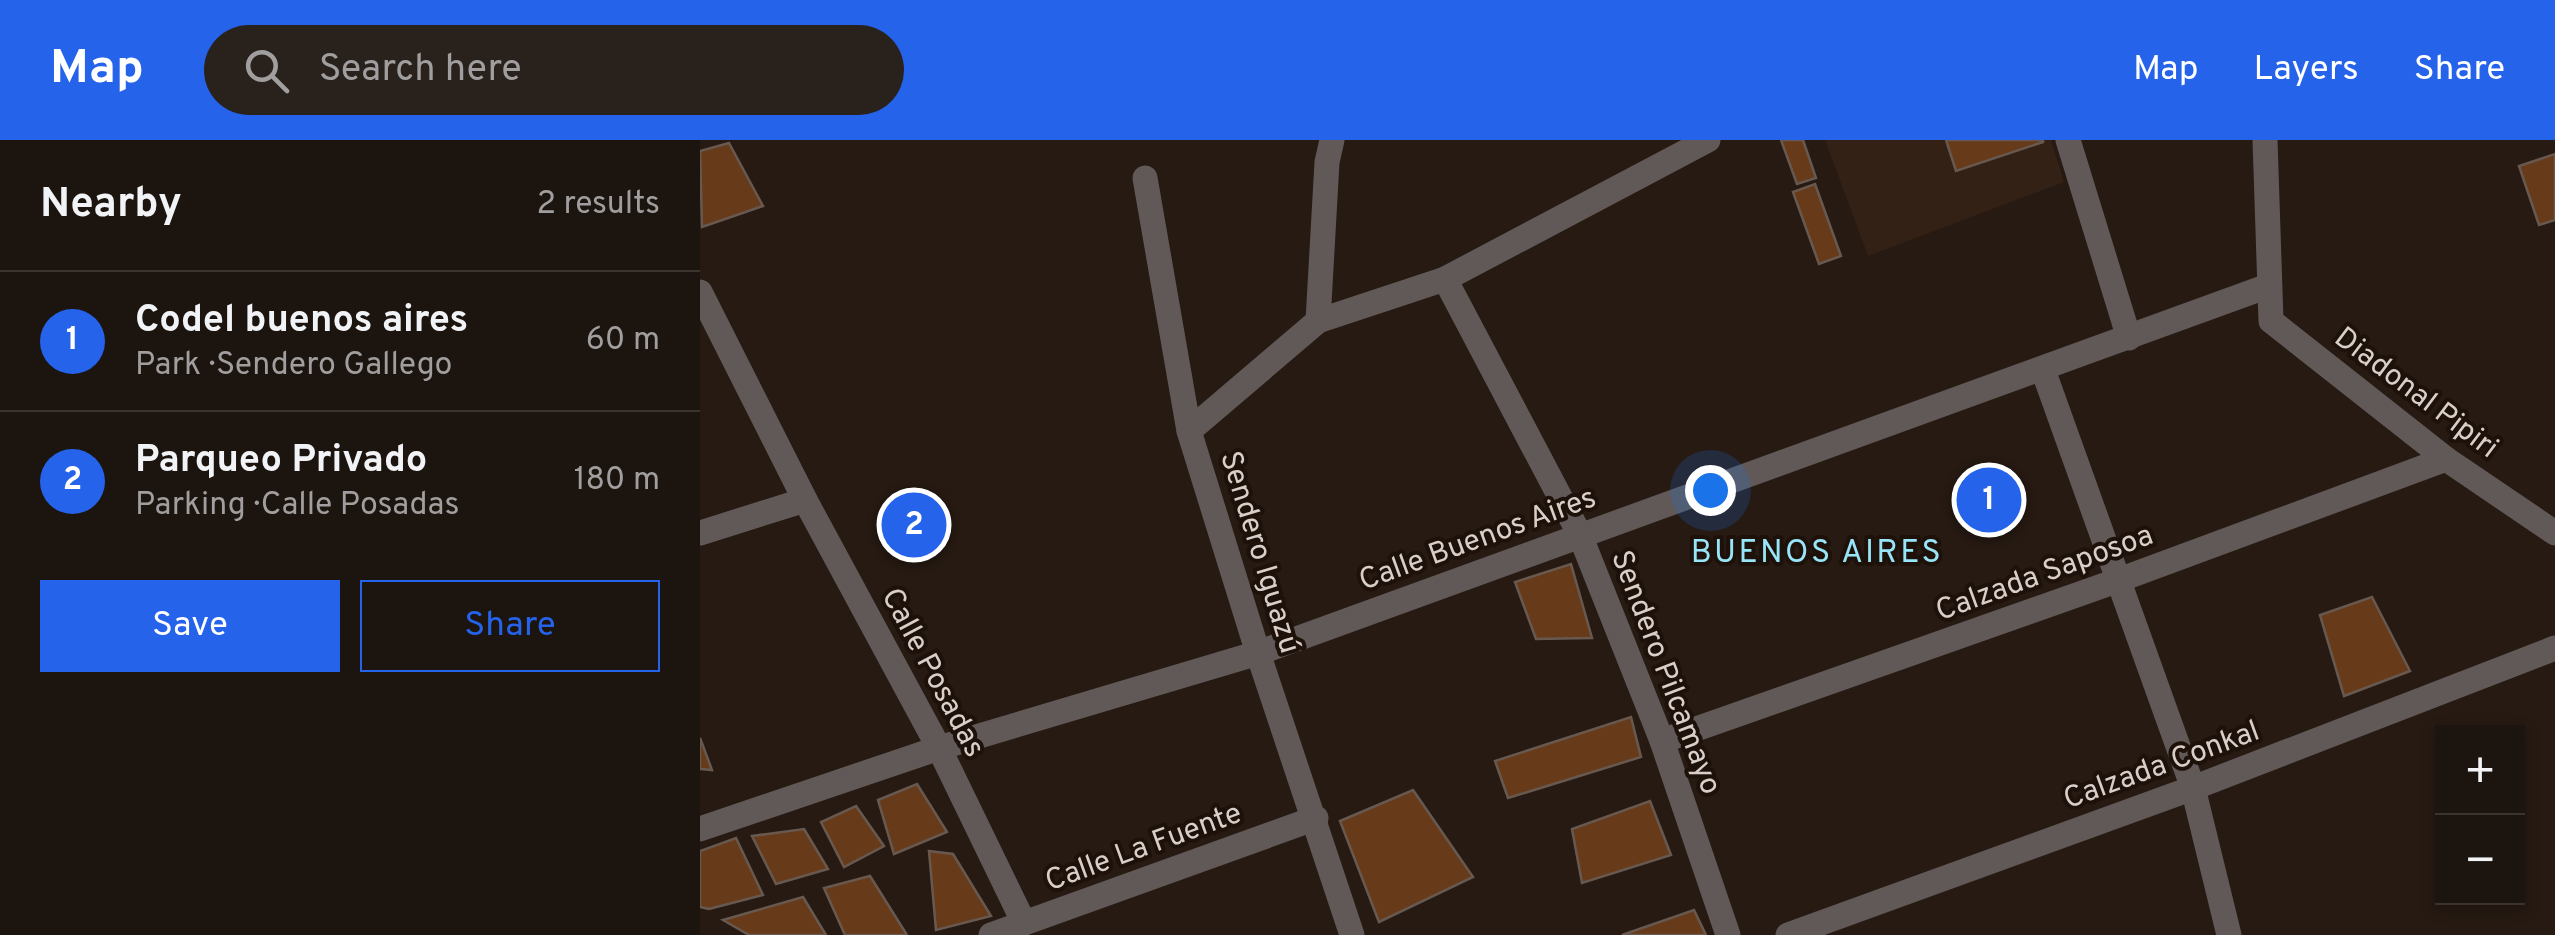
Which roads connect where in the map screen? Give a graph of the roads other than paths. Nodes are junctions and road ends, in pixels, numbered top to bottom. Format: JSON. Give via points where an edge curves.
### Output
{"nodes":[{"id":1,"x":1332,"y":140,"type":"edge"},
{"id":2,"x":1708,"y":140,"type":"edge"},
{"id":3,"x":2068,"y":140,"type":"edge"},
{"id":4,"x":2265,"y":140,"type":"edge"},
{"id":5,"x":1145,"y":178,"type":"dead end"},
{"id":6,"x":1445,"y":279,"type":"junction"},
{"id":7,"x":2268,"y":286,"type":"junction"},
{"id":8,"x":700,"y":292,"type":"edge"},
{"id":9,"x":1318,"y":322,"type":"junction"},
{"id":10,"x":2129,"y":338,"type":"junction"},
{"id":11,"x":2043,"y":370,"type":"junction"},
{"id":12,"x":1189,"y":431,"type":"junction"},
{"id":13,"x":2446,"y":459,"type":"junction"},
{"id":14,"x":805,"y":500,"type":"junction"},
{"id":15,"x":700,"y":533,"type":"edge"},
{"id":16,"x":2555,"y":533,"type":"edge"},
{"id":17,"x":1580,"y":535,"type":"junction"},
{"id":18,"x":2119,"y":580,"type":"junction"},
{"id":19,"x":2555,"y":648,"type":"edge"},
{"id":20,"x":1258,"y":653,"type":"junction"},
{"id":21,"x":1662,"y":741,"type":"junction"},
{"id":22,"x":939,"y":748,"type":"junction"},
{"id":23,"x":2194,"y":788,"type":"junction"},
{"id":24,"x":1316,"y":818,"type":"junction"},
{"id":25,"x":700,"y":829,"type":"edge"},
{"id":26,"x":1024,"y":923,"type":"junction"},
{"id":27,"x":992,"y":935,"type":"edge"},
{"id":28,"x":1352,"y":935,"type":"edge"},
{"id":29,"x":1728,"y":935,"type":"edge"},
{"id":30,"x":1788,"y":935,"type":"edge"},
{"id":31,"x":2229,"y":935,"type":"edge"}],
"edges":[{"from":1,"to":9,"type":"street"},
{"from":2,"to":6,"type":"street"},
{"from":3,"to":10,"type":"street"},
{"from":4,"to":7,"type":"street","name":"Diadonal Pipiri"},
{"from":5,"to":12,"type":"street","name":"Sendero Iguazú"},
{"from":6,"to":9,"type":"street"},
{"from":6,"to":17,"type":"street","name":"Sendero Pilcamayo"},
{"from":7,"to":10,"type":"street","name":"Calle Buenos Aires"},
{"from":7,"to":13,"type":"street","name":"Diadonal Pipiri","via":[[2271,321]]},
{"from":8,"to":14,"type":"street","name":"Calle Posadas"},
{"from":9,"to":12,"type":"street"},
{"from":10,"to":11,"type":"street","name":"Calle Buenos Aires"},
{"from":11,"to":17,"type":"street","name":"Calle Buenos Aires"},
{"from":11,"to":18,"type":"street"},
{"from":12,"to":20,"type":"street","name":"Sendero Iguazú"},
{"from":13,"to":16,"type":"street","name":"Diadonal Pipiri"},
{"from":13,"to":18,"type":"street","name":"Calzada Saposoa"},
{"from":14,"to":15,"type":"street"},
{"from":14,"to":22,"type":"street","name":"Calle Posadas"},
{"from":17,"to":20,"type":"street","name":"Calle Buenos Aires"},
{"from":17,"to":21,"type":"street","name":"Sendero Pilcamayo"},
{"from":18,"to":21,"type":"street","name":"Calzada Saposoa"},
{"from":18,"to":23,"type":"street"},
{"from":19,"to":23,"type":"street","name":"Calzada Conkal"},
{"from":20,"to":22,"type":"street","name":"Calle Buenos Aires"},
{"from":20,"to":24,"type":"street","name":"Sendero Iguazú"},
{"from":21,"to":29,"type":"street","name":"Sendero Pilcamayo"},
{"from":22,"to":25,"type":"street","name":"Calle Buenos Aires"},
{"from":22,"to":26,"type":"street","name":"Calle Posadas"},
{"from":23,"to":30,"type":"street","name":"Calzada Conkal"},
{"from":23,"to":31,"type":"street"},
{"from":24,"to":26,"type":"street","name":"Calle La Fuente"},
{"from":24,"to":28,"type":"street","name":"Sendero Iguazú"},
{"from":26,"to":27,"type":"street","name":"Calle La Fuente"}]}
